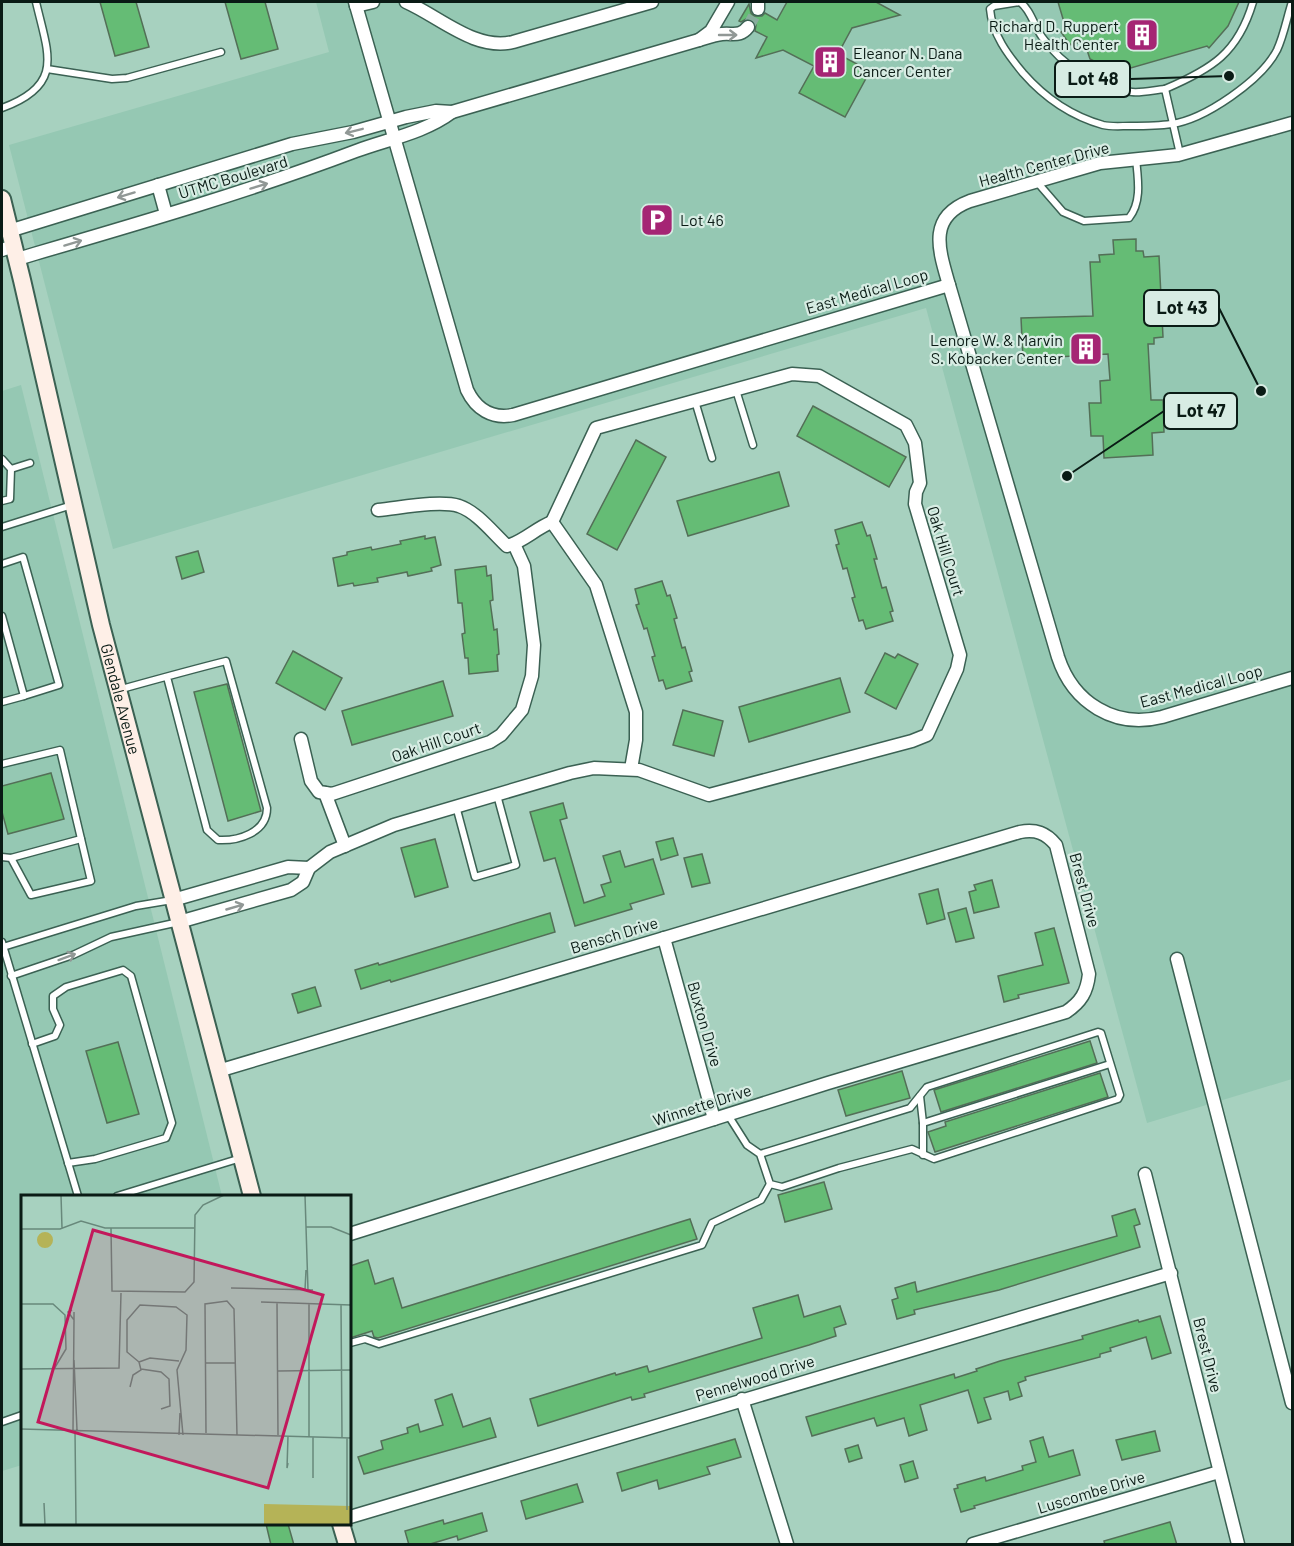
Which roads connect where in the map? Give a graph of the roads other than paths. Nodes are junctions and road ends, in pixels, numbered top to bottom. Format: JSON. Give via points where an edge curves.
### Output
{"nodes":[{"id":1,"x":36,"y":2,"type":"edge"},
{"id":2,"x":373,"y":2,"type":"edge"},
{"id":3,"x":406,"y":2,"type":"edge"},
{"id":4,"x":652,"y":2,"type":"edge"},
{"id":5,"x":728,"y":2,"type":"edge"},
{"id":6,"x":1253,"y":2,"type":"edge"},
{"id":7,"x":1292,"y":2,"type":"edge"},
{"id":8,"x":356,"y":4,"type":"edge"},
{"id":9,"x":748,"y":27,"type":"dead end"},
{"id":10,"x":699,"y":40,"type":"junction"},
{"id":11,"x":221,"y":52,"type":"dead end"},
{"id":12,"x":47,"y":69,"type":"junction"},
{"id":13,"x":1165,"y":89,"type":"junction"},
{"id":14,"x":2,"y":108,"type":"edge"},
{"id":15,"x":452,"y":112,"type":"junction"},
{"id":16,"x":1293,"y":123,"type":"edge"},
{"id":17,"x":1173,"y":124,"type":"junction"},
{"id":18,"x":393,"y":130,"type":"junction"},
{"id":19,"x":1180,"y":155,"type":"junction"},
{"id":20,"x":1136,"y":159,"type":"junction"},
{"id":21,"x":1036,"y":182,"type":"junction"},
{"id":22,"x":158,"y":185,"type":"junction"},
{"id":23,"x":2,"y":199,"type":"edge"},
{"id":24,"x":166,"y":214,"type":"junction"},
{"id":25,"x":10,"y":247,"type":"edge"},
{"id":26,"x":949,"y":285,"type":"junction"},
{"id":27,"x":736,"y":389,"type":"junction"},
{"id":28,"x":695,"y":401,"type":"junction"},
{"id":29,"x":753,"y":445,"type":"dead end"},
{"id":30,"x":712,"y":458,"type":"dead end"},
{"id":31,"x":2,"y":459,"type":"edge"},
{"id":32,"x":30,"y":463,"type":"dead end"},
{"id":33,"x":11,"y":469,"type":"junction"},
{"id":34,"x":2,"y":501,"type":"edge"},
{"id":35,"x":72,"y":505,"type":"junction"},
{"id":36,"x":378,"y":510,"type":"dead end"},
{"id":37,"x":552,"y":522,"type":"junction"},
{"id":38,"x":2,"y":527,"type":"edge"},
{"id":39,"x":514,"y":544,"type":"junction"},
{"id":40,"x":2,"y":564,"type":"edge"},
{"id":41,"x":2,"y":616,"type":"edge"},
{"id":42,"x":167,"y":676,"type":"junction"},
{"id":43,"x":1293,"y":678,"type":"edge"},
{"id":44,"x":118,"y":690,"type":"junction"},
{"id":45,"x":24,"y":696,"type":"junction"},
{"id":46,"x":2,"y":702,"type":"edge"},
{"id":47,"x":301,"y":739,"type":"dead end"},
{"id":48,"x":2,"y":764,"type":"edge"},
{"id":49,"x":631,"y":769,"type":"junction"},
{"id":50,"x":324,"y":793,"type":"junction"},
{"id":51,"x":496,"y":793,"type":"junction"},
{"id":52,"x":456,"y":805,"type":"junction"},
{"id":53,"x":1020,"y":832,"type":"joint"},
{"id":54,"x":81,"y":839,"type":"junction"},
{"id":55,"x":345,"y":846,"type":"junction"},
{"id":56,"x":2,"y":856,"type":"edge"},
{"id":57,"x":11,"y":858,"type":"junction"},
{"id":58,"x":309,"y":868,"type":"junction"},
{"id":59,"x":172,"y":900,"type":"junction"},
{"id":60,"x":179,"y":922,"type":"junction"},
{"id":61,"x":664,"y":938,"type":"junction"},
{"id":62,"x":2,"y":944,"type":"edge"},
{"id":63,"x":1177,"y":959,"type":"dead end"},
{"id":64,"x":12,"y":976,"type":"junction"},
{"id":65,"x":1066,"y":1012,"type":"joint"},
{"id":66,"x":32,"y":1044,"type":"junction"},
{"id":67,"x":1110,"y":1064,"type":"junction"},
{"id":68,"x":218,"y":1071,"type":"junction"},
{"id":69,"x":920,"y":1096,"type":"junction"},
{"id":70,"x":728,"y":1114,"type":"junction"},
{"id":71,"x":714,"y":1119,"type":"junction"},
{"id":72,"x":923,"y":1123,"type":"junction"},
{"id":73,"x":760,"y":1154,"type":"junction"},
{"id":74,"x":923,"y":1155,"type":"junction"},
{"id":75,"x":241,"y":1158,"type":"junction"},
{"id":76,"x":68,"y":1163,"type":"junction"},
{"id":77,"x":1145,"y":1174,"type":"dead end"},
{"id":78,"x":770,"y":1184,"type":"junction"},
{"id":79,"x":77,"y":1195,"type":"edge"},
{"id":80,"x":123,"y":1195,"type":"edge"},
{"id":81,"x":251,"y":1195,"type":"edge"},
{"id":82,"x":351,"y":1234,"type":"edge"},
{"id":83,"x":1171,"y":1273,"type":"junction"},
{"id":84,"x":351,"y":1343,"type":"edge"},
{"id":85,"x":742,"y":1399,"type":"junction"},
{"id":86,"x":1293,"y":1403,"type":"edge"},
{"id":87,"x":21,"y":1415,"type":"edge"},
{"id":88,"x":2,"y":1422,"type":"edge"},
{"id":89,"x":1219,"y":1472,"type":"junction"},
{"id":90,"x":351,"y":1517,"type":"edge"},
{"id":91,"x":341,"y":1525,"type":"edge"},
{"id":92,"x":347,"y":1545,"type":"edge"},
{"id":93,"x":787,"y":1545,"type":"edge"},
{"id":94,"x":973,"y":1545,"type":"edge"},
{"id":95,"x":1238,"y":1545,"type":"edge"}],
"edges":[{"from":1,"to":12,"type":"lane","via":[[49,61]]},
{"from":2,"to":8,"type":"street"},
{"from":3,"to":4,"type":"street","via":[[472,37],[496,44]]},
{"from":5,"to":10,"type":"street","via":[[711,31]]},
{"from":6,"to":13,"type":"lane","via":[[1246,24],[1225,54],[1196,75]]},
{"from":7,"to":17,"type":"lane","via":[[1276,51],[1254,78],[1224,102]]},
{"from":8,"to":18,"type":"street","name":"East Medical Loop"},
{"from":10,"to":9,"type":"street","name":"UTMC Boulevard","one_way":true,"via":[[722,34],[735,36]]},
{"from":10,"to":15,"type":"street","name":"UTMC Boulevard"},
{"from":11,"to":12,"type":"lane","via":[[127,78]]},
{"from":12,"to":14,"type":"lane","via":[[34,90]]},
{"from":13,"to":17,"type":"lane"},
{"from":13,"to":17,"type":"lane","via":[[1133,92],[1109,87],[1061,59],[1020,2],[990,9],[1005,51],[1039,90],[1072,113],[1105,126]]},
{"from":15,"to":18,"type":"street","name":"UTMC Boulevard","via":[[436,111]]},
{"from":15,"to":18,"type":"street","name":"UTMC Boulevard","via":[[440,122]]},
{"from":16,"to":19,"type":"street","name":"Health Center Drive"},
{"from":17,"to":19,"type":"lane"},
{"from":18,"to":22,"type":"street","name":"UTMC Boulevard","one_way":true,"via":[[352,132],[292,144]]},
{"from":24,"to":18,"type":"street","name":"UTMC Boulevard","one_way":true,"via":[[298,174]]},
{"from":18,"to":26,"type":"street","name":"East Medical Loop","via":[[467,390],[477,406],[490,414],[513,415]]},
{"from":19,"to":20,"type":"street","name":"Health Center Drive"},
{"from":20,"to":21,"type":"street","name":"Health Center Drive","via":[[1100,163]]},
{"from":20,"to":21,"type":"lane","via":[[1137,208],[1129,218],[1083,220],[1063,212]]},
{"from":21,"to":26,"type":"street","name":"Health Center Drive","via":[[966,203],[947,216],[939,243]]},
{"from":22,"to":24,"type":"street"},
{"from":22,"to":25,"type":"street","name":"UTMC Boulevard","one_way":true},
{"from":23,"to":25,"type":"main road","name":"Glendale Avenue"},
{"from":25,"to":24,"type":"street","name":"UTMC Boulevard","one_way":true},
{"from":25,"to":35,"type":"main road","name":"Glendale Avenue"},
{"from":26,"to":43,"type":"street","name":"East Medical Loop","via":[[1058,657],[1076,692],[1105,713],[1143,720]]},
{"from":27,"to":28,"type":"street","name":"Oak Hill Court"},
{"from":27,"to":29,"type":"lane"},
{"from":27,"to":49,"type":"street","name":"Oak Hill Court","via":[[792,374],[819,376],[906,425],[915,443],[920,483],[915,504],[960,655],[957,669],[927,735],[912,741],[709,795]]},
{"from":28,"to":30,"type":"lane"},
{"from":28,"to":37,"type":"street","name":"Oak Hill Court","via":[[596,428]]},
{"from":31,"to":33,"type":"lane"},
{"from":32,"to":33,"type":"lane"},
{"from":33,"to":34,"type":"lane","via":[[10,499]]},
{"from":35,"to":38,"type":"lane"},
{"from":35,"to":44,"type":"main road","name":"Glendale Avenue"},
{"from":36,"to":39,"type":"street","via":[[441,504],[460,507],[507,546]]},
{"from":37,"to":39,"type":"street"},
{"from":37,"to":49,"type":"street","via":[[596,585],[636,712]]},
{"from":39,"to":50,"type":"street","name":"Oak Hill Court","via":[[524,566],[534,645],[528,694],[515,721],[490,742],[332,794]]},
{"from":40,"to":45,"type":"lane","via":[[23,557],[59,685]]},
{"from":41,"to":45,"type":"lane"},
{"from":42,"to":42,"type":"lane","via":[[226,661],[267,808],[267,817],[251,834],[229,841],[218,840],[207,830]]},
{"from":42,"to":44,"type":"lane"},
{"from":44,"to":59,"type":"main road","name":"Glendale Avenue"},
{"from":45,"to":46,"type":"lane"},
{"from":47,"to":50,"type":"street","via":[[311,781]]},
{"from":48,"to":54,"type":"lane","via":[[60,750]]},
{"from":49,"to":51,"type":"street","name":"Oak Hill Court","via":[[570,772]]},
{"from":50,"to":55,"type":"street"},
{"from":51,"to":52,"type":"street","name":"Oak Hill Court"},
{"from":51,"to":52,"type":"lane","via":[[516,865],[475,877]]},
{"from":52,"to":55,"type":"street","name":"Oak Hill Court"},
{"from":53,"to":61,"type":"street","name":"Bensch Drive"},
{"from":53,"to":65,"type":"street","name":"Brest Drive","via":[[1038,831],[1056,845],[1087,960],[1087,988]]},
{"from":54,"to":57,"type":"lane"},
{"from":54,"to":57,"type":"lane","via":[[91,881],[31,895]]},
{"from":55,"to":58,"type":"street","name":"Oak Hill Court"},
{"from":56,"to":57,"type":"lane"},
{"from":58,"to":59,"type":"street","via":[[288,867]]},
{"from":60,"to":58,"type":"street","name":"Oak Hill Court","one_way":true,"via":[[291,890],[303,882]]},
{"from":59,"to":60,"type":"main road","name":"Glendale Avenue"},
{"from":59,"to":62,"type":"lane","via":[[136,906]]},
{"from":64,"to":60,"type":"lane","one_way":true,"via":[[111,937]]},
{"from":60,"to":68,"type":"main road","name":"Glendale Avenue"},
{"from":61,"to":68,"type":"street","name":"Bensch Drive"},
{"from":61,"to":71,"type":"street","name":"Buxton Drive"},
{"from":62,"to":64,"type":"lane"},
{"from":63,"to":86,"type":"street"},
{"from":64,"to":66,"type":"lane"},
{"from":65,"to":70,"type":"street","name":"Winnette Drive"},
{"from":66,"to":76,"type":"lane"},
{"from":66,"to":76,"type":"lane","via":[[55,1036],[60,1025],[53,996],[66,987],[123,970],[131,976],[172,1123],[166,1138]]},
{"from":67,"to":69,"type":"lane","via":[[1098,1032],[927,1087]]},
{"from":67,"to":72,"type":"lane"},
{"from":67,"to":74,"type":"lane","via":[[1120,1098],[934,1159]]},
{"from":68,"to":75,"type":"main road","name":"Glendale Avenue"},
{"from":69,"to":72,"type":"lane"},
{"from":69,"to":73,"type":"lane","via":[[910,1108]]},
{"from":70,"to":71,"type":"street","name":"Winnette Drive"},
{"from":70,"to":73,"type":"lane","via":[[747,1145]]},
{"from":71,"to":82,"type":"street","name":"Winnette Drive"},
{"from":72,"to":74,"type":"lane"},
{"from":73,"to":78,"type":"lane"},
{"from":74,"to":78,"type":"lane","via":[[912,1149],[782,1187]]},
{"from":75,"to":80,"type":"lane"},
{"from":75,"to":81,"type":"main road","name":"Glendale Avenue"},
{"from":76,"to":79,"type":"lane"},
{"from":77,"to":83,"type":"street","name":"Brest Drive"},
{"from":78,"to":84,"type":"lane","via":[[761,1200],[712,1223],[702,1245],[379,1344],[365,1339]]},
{"from":83,"to":85,"type":"street","name":"Pennelwood Drive"},
{"from":83,"to":89,"type":"street","name":"Brest Drive"},
{"from":85,"to":90,"type":"street","name":"Pennelwood Drive"},
{"from":85,"to":93,"type":"street"},
{"from":87,"to":88,"type":"lane"},
{"from":89,"to":94,"type":"street","name":"Luscombe Drive"},
{"from":89,"to":95,"type":"street","name":"Brest Drive"},
{"from":91,"to":92,"type":"main road"}]}
